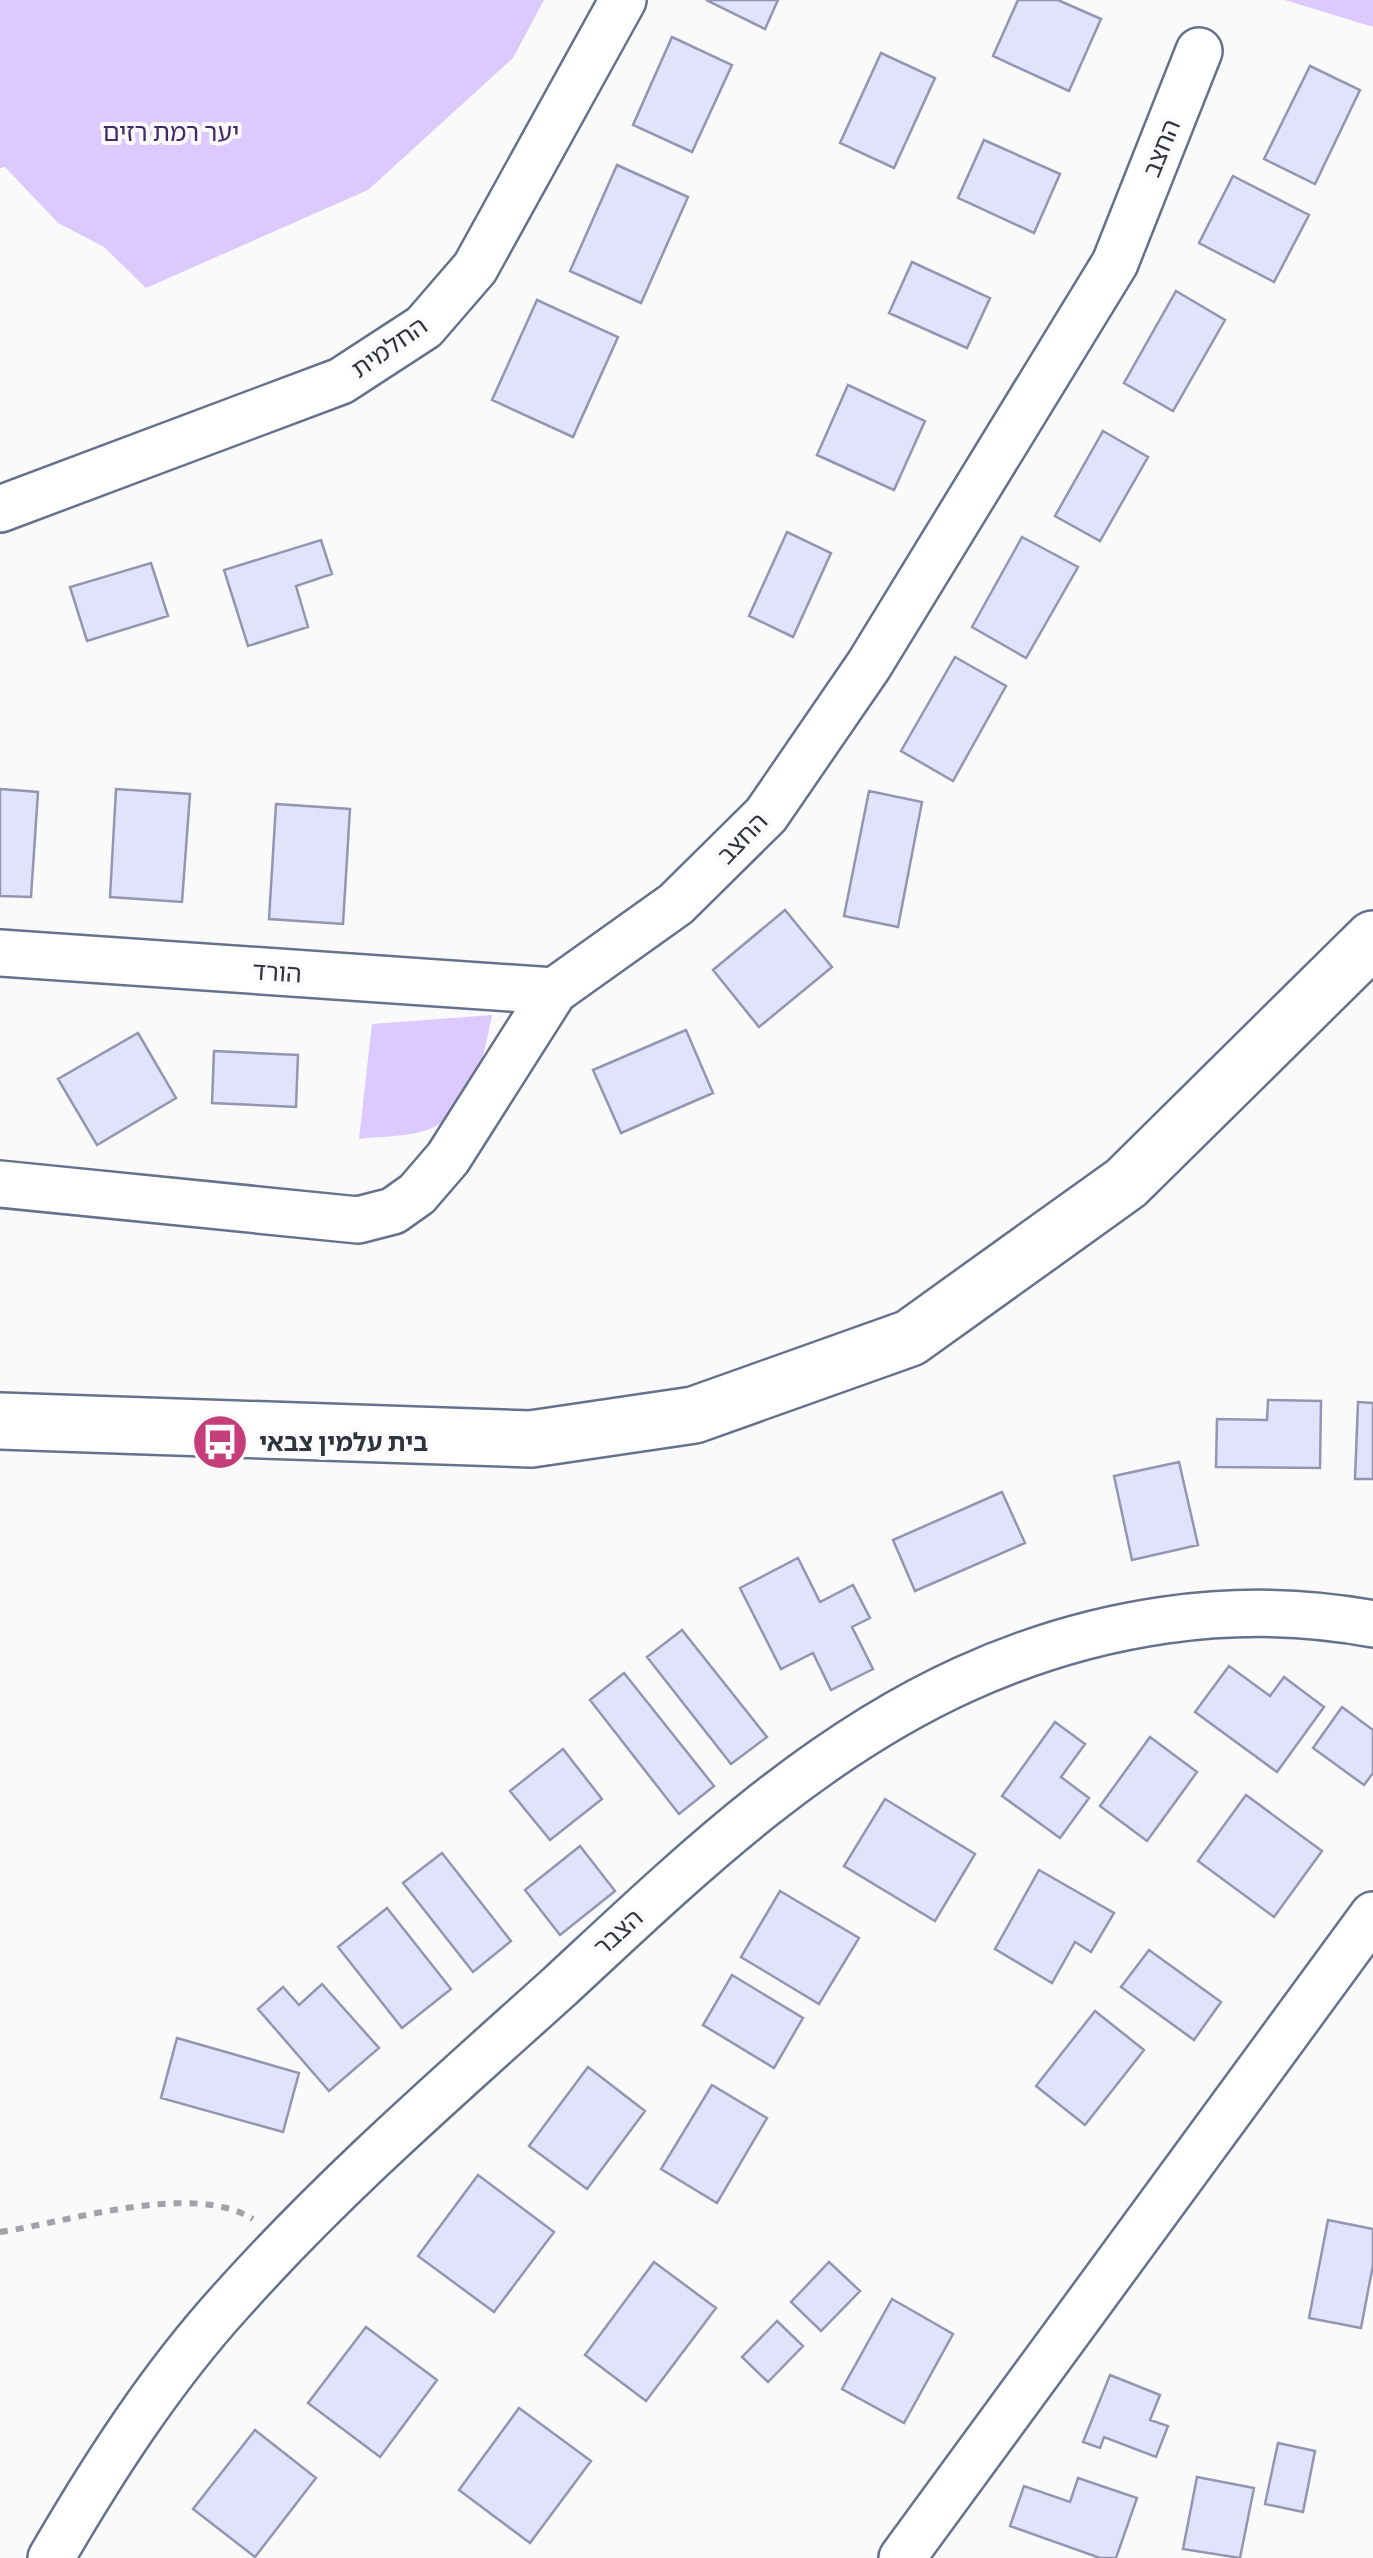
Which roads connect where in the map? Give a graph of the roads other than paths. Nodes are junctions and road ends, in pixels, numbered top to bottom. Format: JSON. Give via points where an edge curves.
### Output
{"nodes":[{"id":1,"x":622,"y":0,"type":"edge"},
{"id":2,"x":1199,"y":51,"type":"dead end"},
{"id":3,"x":0,"y":509,"type":"edge"},
{"id":4,"x":1373,"y":939,"type":"edge"},
{"id":5,"x":0,"y":953,"type":"edge"},
{"id":6,"x":554,"y":991,"type":"junction"},
{"id":7,"x":0,"y":1184,"type":"edge"},
{"id":8,"x":0,"y":1420,"type":"edge"},
{"id":9,"x":1373,"y":1624,"type":"edge"},
{"id":10,"x":1373,"y":1916,"type":"edge"},
{"id":11,"x":51,"y":2558,"type":"edge"},
{"id":12,"x":902,"y":2558,"type":"edge"}],
"edges":[{"from":1,"to":3,"type":"street","name":"החלמית","via":[[475,268],[424,327],[341,381]]},
{"from":2,"to":6,"type":"street","name":"החצב","via":[[1115,263],[868,665],[776,800],[676,904]]},
{"from":4,"to":8,"type":"main road","via":[[1126,1183],[910,1338],[694,1415],[530,1440]]},
{"from":5,"to":6,"type":"street","name":"הורד"},
{"from":6,"to":7,"type":"street","name":"החצב","via":[[448,1158],[393,1212],[358,1220]]},
{"from":9,"to":11,"type":"street","name":"הצבר","via":[[1326,1615],[1207,1612],[1082,1636],[966,1678],[857,1736],[735,1826],[354,2174],[230,2302],[111,2455]]},
{"from":10,"to":12,"type":"street"}]}
